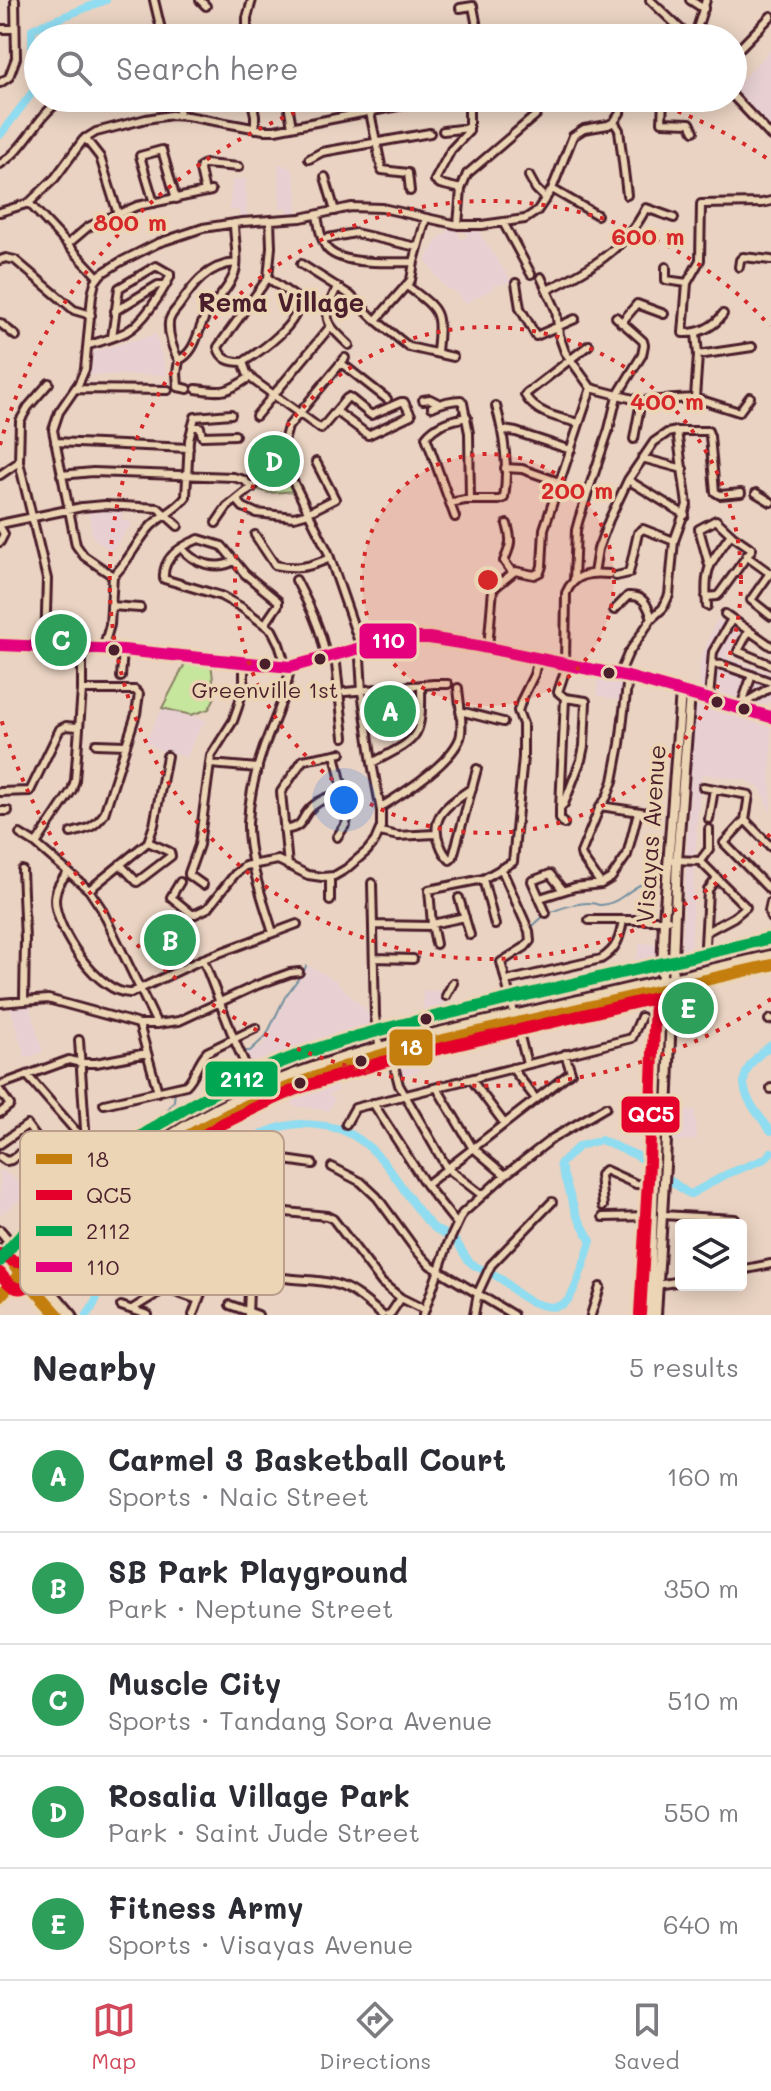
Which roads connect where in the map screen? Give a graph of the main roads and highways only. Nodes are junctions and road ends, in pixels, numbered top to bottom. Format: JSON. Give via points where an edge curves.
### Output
{"nodes":[{"id":1,"x":0,"y":645,"type":"edge"},
{"id":2,"x":685,"y":693,"type":"junction"},
{"id":3,"x":771,"y":717,"type":"edge"},
{"id":4,"x":672,"y":860,"type":"junction"},
{"id":5,"x":771,"y":955,"type":"edge"},
{"id":6,"x":662,"y":958,"type":"junction"},
{"id":7,"x":673,"y":961,"type":"junction"},
{"id":8,"x":771,"y":965,"type":"edge"},
{"id":9,"x":692,"y":974,"type":"junction"},
{"id":10,"x":672,"y":983,"type":"junction"},
{"id":11,"x":661,"y":985,"type":"junction"},
{"id":12,"x":645,"y":989,"type":"junction"},
{"id":13,"x":661,"y":1009,"type":"junction"},
{"id":14,"x":194,"y":1131,"type":"edge"},
{"id":15,"x":657,"y":1219,"type":"junction"},
{"id":16,"x":0,"y":1231,"type":"edge"},
{"id":17,"x":9,"y":1241,"type":"junction"},
{"id":18,"x":20,"y":1248,"type":"edge"},
{"id":19,"x":1,"y":1250,"type":"edge"},
{"id":20,"x":20,"y":1254,"type":"edge"},
{"id":21,"x":20,"y":1268,"type":"edge"},
{"id":22,"x":18,"y":1270,"type":"junction"},
{"id":23,"x":20,"y":1272,"type":"edge"},
{"id":24,"x":654,"y":1286,"type":"junction"},
{"id":25,"x":1,"y":1289,"type":"edge"},
{"id":26,"x":40,"y":1295,"type":"edge"},
{"id":27,"x":56,"y":1295,"type":"edge"},
{"id":28,"x":72,"y":1314,"type":"edge"},
{"id":29,"x":58,"y":1315,"type":"edge"},
{"id":30,"x":649,"y":1315,"type":"edge"},
{"id":31,"x":656,"y":1315,"type":"edge"}],
"edges":[{"from":1,"to":2,"type":"main road","via":[[123,650],[288,667],[415,637],[538,658]]},
{"from":2,"to":3,"type":"main road"},
{"from":2,"to":4,"type":"main road","name":"Visayas Avenue"},
{"from":4,"to":6,"type":"main road","name":"Visayas Avenue"},
{"from":4,"to":7,"type":"main road","name":"Visayas Avenue"},
{"from":5,"to":9,"type":"main road"},
{"from":6,"to":11,"type":"main road","name":"Visayas Avenue"},
{"from":6,"to":12,"type":"main road"},
{"from":7,"to":9,"type":"main road"},
{"from":7,"to":10,"type":"main road","name":"Visayas Avenue"},
{"from":8,"to":10,"type":"main road"},
{"from":9,"to":10,"type":"main road"},
{"from":10,"to":11,"type":"main road"},
{"from":10,"to":15,"type":"main road","name":"Visayas Avenue","via":[[665,1165]]},
{"from":11,"to":12,"type":"main road"},
{"from":11,"to":13,"type":"main road","name":"Visayas Avenue"},
{"from":12,"to":13,"type":"main road"},
{"from":12,"to":14,"type":"main road","via":[[294,1073]]},
{"from":13,"to":15,"type":"main road","name":"Visayas Avenue"},
{"from":15,"to":24,"type":"main road","name":"Visayas Avenue"},
{"from":16,"to":17,"type":"main road"},
{"from":17,"to":18,"type":"main road"},
{"from":17,"to":20,"type":"main road"},
{"from":19,"to":22,"type":"main road"},
{"from":19,"to":25,"type":"main road","via":[[6,1266]]},
{"from":21,"to":22,"type":"main road"},
{"from":22,"to":23,"type":"main road"},
{"from":22,"to":25,"type":"main road"},
{"from":24,"to":30,"type":"main road","name":"Visayas Avenue"},
{"from":24,"to":31,"type":"main road","name":"Visayas Avenue"},
{"from":26,"to":29,"type":"main road"},
{"from":27,"to":28,"type":"main road"}]}
